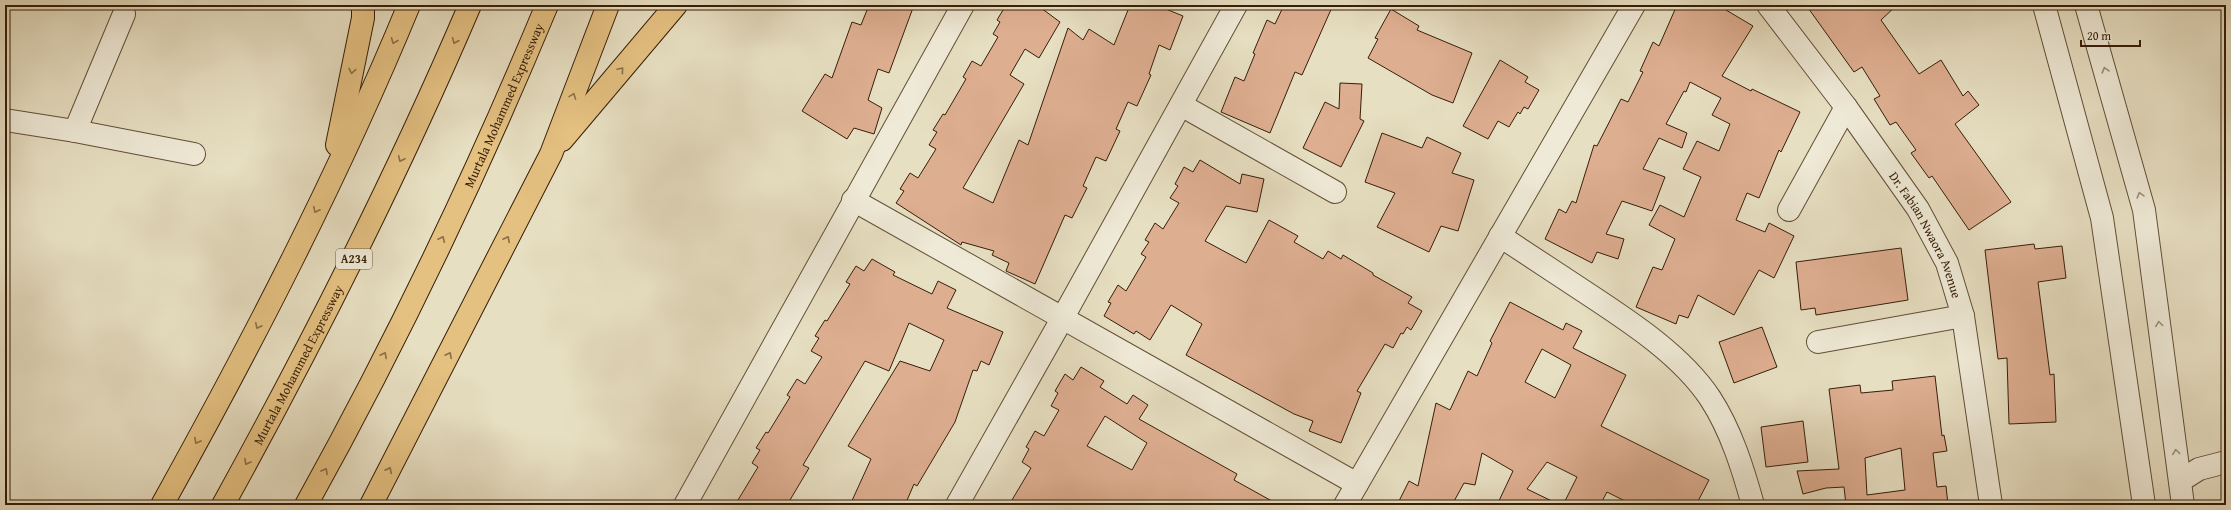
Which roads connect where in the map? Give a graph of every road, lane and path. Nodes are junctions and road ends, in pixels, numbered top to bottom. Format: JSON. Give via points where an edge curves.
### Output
{"nodes":[{"id":1,"x":363,"y":5,"type":"edge"},
{"id":2,"x":409,"y":5,"type":"edge"},
{"id":3,"x":470,"y":5,"type":"edge"},
{"id":4,"x":547,"y":5,"type":"edge"},
{"id":5,"x":608,"y":5,"type":"edge"},
{"id":6,"x":676,"y":5,"type":"edge"},
{"id":7,"x":963,"y":5,"type":"edge"},
{"id":8,"x":1236,"y":5,"type":"edge"},
{"id":9,"x":1634,"y":5,"type":"edge"},
{"id":10,"x":1768,"y":5,"type":"edge"},
{"id":11,"x":2044,"y":5,"type":"edge"},
{"id":12,"x":2086,"y":5,"type":"edge"},
{"id":13,"x":124,"y":14,"type":"dead end"},
{"id":14,"x":1181,"y":105,"type":"junction"},
{"id":15,"x":1846,"y":107,"type":"junction"},
{"id":16,"x":5,"y":120,"type":"edge"},
{"id":17,"x":75,"y":130,"type":"junction"},
{"id":18,"x":194,"y":154,"type":"dead end"},
{"id":19,"x":551,"y":154,"type":"junction"},
{"id":20,"x":331,"y":178,"type":"junction"},
{"id":21,"x":1335,"y":192,"type":"dead end"},
{"id":22,"x":853,"y":200,"type":"junction"},
{"id":23,"x":1790,"y":210,"type":"dead end"},
{"id":24,"x":1500,"y":236,"type":"junction"},
{"id":25,"x":1963,"y":316,"type":"junction"},
{"id":26,"x":1062,"y":319,"type":"junction"},
{"id":27,"x":1818,"y":342,"type":"dead end"},
{"id":28,"x":2226,"y":462,"type":"edge"},
{"id":29,"x":2180,"y":481,"type":"junction"},
{"id":30,"x":1357,"y":484,"type":"junction"},
{"id":31,"x":162,"y":505,"type":"edge"},
{"id":32,"x":223,"y":505,"type":"edge"},
{"id":33,"x":306,"y":505,"type":"edge"},
{"id":34,"x":371,"y":505,"type":"edge"},
{"id":35,"x":685,"y":505,"type":"edge"},
{"id":36,"x":957,"y":505,"type":"edge"},
{"id":37,"x":1345,"y":505,"type":"edge"},
{"id":38,"x":1753,"y":505,"type":"edge"},
{"id":39,"x":1990,"y":505,"type":"edge"},
{"id":40,"x":2144,"y":505,"type":"edge"},
{"id":41,"x":2183,"y":505,"type":"edge"}],
"edges":[{"from":1,"to":20,"type":"highway","one_way":true,"via":[[363,18]]},
{"from":2,"to":20,"type":"highway","one_way":true,"via":[[379,78]]},
{"from":3,"to":32,"type":"highway","name":"Murtala Mohammed Expressway","number":"A234","one_way":true,"via":[[353,261]]},
{"from":33,"to":4,"type":"highway","name":"Murtala Mohammed Expressway","one_way":true,"via":[[428,269],[509,98]]},
{"from":19,"to":5,"type":"highway","one_way":true},
{"from":19,"to":6,"type":"highway","one_way":true},
{"from":7,"to":22,"type":"street"},
{"from":8,"to":14,"type":"street"},
{"from":9,"to":24,"type":"street"},
{"from":10,"to":15,"type":"street","name":"Dr. Fabian Nwaora Avenue"},
{"from":11,"to":40,"type":"street","via":[[2102,218]]},
{"from":29,"to":12,"type":"street","one_way":true,"via":[[2144,210]]},
{"from":13,"to":17,"type":"street"},
{"from":14,"to":21,"type":"street"},
{"from":14,"to":26,"type":"street"},
{"from":15,"to":23,"type":"street"},
{"from":15,"to":25,"type":"street","name":"Dr. Fabian Nwaora Avenue","via":[[1918,209],[1947,263]]},
{"from":16,"to":17,"type":"street"},
{"from":17,"to":18,"type":"street"},
{"from":34,"to":19,"type":"highway","one_way":true},
{"from":20,"to":31,"type":"highway","one_way":true,"via":[[233,376]]},
{"from":22,"to":26,"type":"street"},
{"from":22,"to":35,"type":"street"},
{"from":24,"to":30,"type":"street"},
{"from":24,"to":38,"type":"street","via":[[1640,328],[1678,362],[1710,398],[1741,466]]},
{"from":25,"to":27,"type":"street"},
{"from":25,"to":39,"type":"street","name":"Dr. Fabian Nwaora Avenue"},
{"from":26,"to":30,"type":"street"},
{"from":26,"to":36,"type":"street"},
{"from":28,"to":29,"type":"street","via":[[2199,469]]},
{"from":29,"to":41,"type":"street"},
{"from":30,"to":37,"type":"street"}]}
